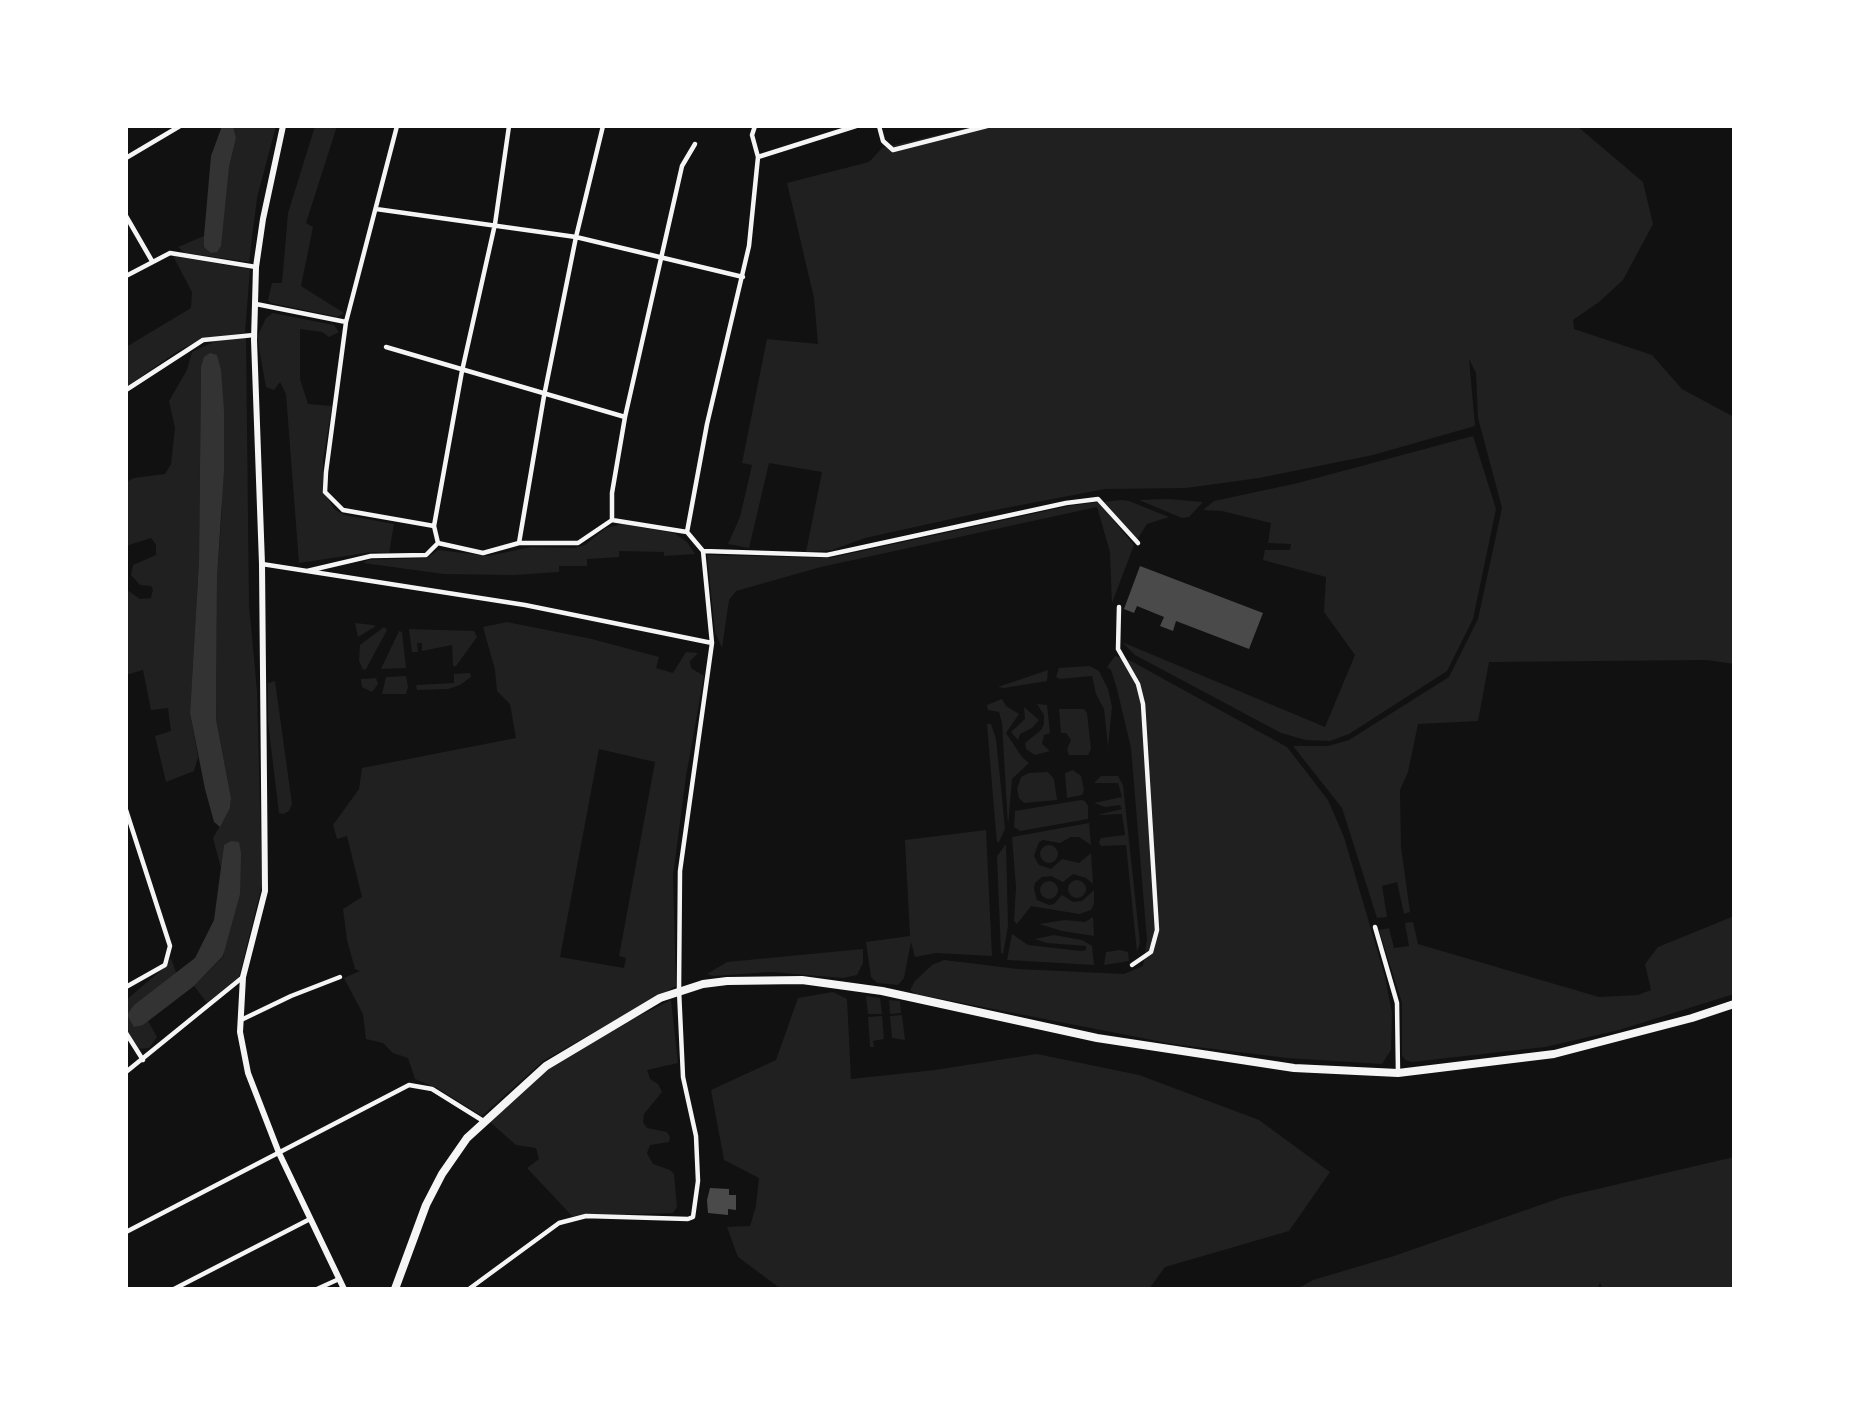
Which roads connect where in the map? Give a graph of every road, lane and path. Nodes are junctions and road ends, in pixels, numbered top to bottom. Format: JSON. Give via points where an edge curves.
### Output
{"nodes":[{"id":1,"x":180,"y":126,"type":"edge"},
{"id":2,"x":284,"y":126,"type":"edge"},
{"id":3,"x":397,"y":126,"type":"edge"},
{"id":4,"x":509,"y":126,"type":"edge"},
{"id":5,"x":603,"y":126,"type":"edge"},
{"id":6,"x":755,"y":126,"type":"edge"},
{"id":7,"x":855,"y":126,"type":"edge"},
{"id":8,"x":879,"y":126,"type":"edge"},
{"id":9,"x":987,"y":126,"type":"edge"},
{"id":10,"x":695,"y":144,"type":"dead end"},
{"id":11,"x":758,"y":157,"type":"junction"},
{"id":12,"x":126,"y":158,"type":"edge"},
{"id":13,"x":376,"y":209,"type":"junction"},
{"id":14,"x":126,"y":216,"type":"edge"},
{"id":15,"x":495,"y":224,"type":"junction"},
{"id":16,"x":576,"y":237,"type":"junction"},
{"id":17,"x":662,"y":256,"type":"junction"},
{"id":18,"x":152,"y":261,"type":"junction"},
{"id":19,"x":256,"y":267,"type":"junction"},
{"id":20,"x":126,"y":276,"type":"edge"},
{"id":21,"x":743,"y":277,"type":"junction"},
{"id":22,"x":256,"y":304,"type":"junction"},
{"id":23,"x":346,"y":322,"type":"junction"},
{"id":24,"x":254,"y":334,"type":"junction"},
{"id":25,"x":386,"y":347,"type":"dead end"},
{"id":26,"x":462,"y":371,"type":"junction"},
{"id":27,"x":126,"y":390,"type":"edge"},
{"id":28,"x":544,"y":396,"type":"junction"},
{"id":29,"x":625,"y":417,"type":"junction"},
{"id":30,"x":612,"y":520,"type":"junction"},
{"id":31,"x":434,"y":526,"type":"junction"},
{"id":32,"x":687,"y":532,"type":"junction"},
{"id":33,"x":438,"y":543,"type":"junction"},
{"id":34,"x":519,"y":543,"type":"junction"},
{"id":35,"x":1138,"y":543,"type":"dead end"},
{"id":36,"x":704,"y":551,"type":"junction"},
{"id":37,"x":262,"y":564,"type":"junction"},
{"id":38,"x":307,"y":571,"type":"junction"},
{"id":39,"x":1119,"y":606,"type":"dead end"},
{"id":40,"x":712,"y":643,"type":"junction"},
{"id":41,"x":126,"y":810,"type":"edge"},
{"id":42,"x":1375,"y":927,"type":"dead end"},
{"id":43,"x":1132,"y":965,"type":"dead end"},
{"id":44,"x":243,"y":977,"type":"junction"},
{"id":45,"x":340,"y":977,"type":"dead end"},
{"id":46,"x":126,"y":987,"type":"edge"},
{"id":47,"x":679,"y":990,"type":"junction"},
{"id":48,"x":1734,"y":1004,"type":"edge"},
{"id":49,"x":241,"y":1020,"type":"junction"},
{"id":50,"x":126,"y":1033,"type":"edge"},
{"id":51,"x":143,"y":1060,"type":"junction"},
{"id":52,"x":126,"y":1072,"type":"edge"},
{"id":53,"x":1398,"y":1073,"type":"junction"},
{"id":54,"x":485,"y":1122,"type":"junction"},
{"id":55,"x":279,"y":1153,"type":"junction"},
{"id":56,"x":310,"y":1219,"type":"junction"},
{"id":57,"x":126,"y":1232,"type":"edge"},
{"id":58,"x":339,"y":1279,"type":"junction"},
{"id":59,"x":174,"y":1289,"type":"edge"},
{"id":60,"x":317,"y":1289,"type":"edge"},
{"id":61,"x":344,"y":1289,"type":"edge"},
{"id":62,"x":395,"y":1289,"type":"edge"},
{"id":63,"x":469,"y":1289,"type":"edge"}],
"edges":[{"from":1,"to":12,"type":"street"},
{"from":2,"to":19,"type":"street"},
{"from":3,"to":13,"type":"street"},
{"from":4,"to":15,"type":"street"},
{"from":5,"to":16,"type":"street"},
{"from":6,"to":11,"type":"street","via":[[752,135]]},
{"from":7,"to":11,"type":"street"},
{"from":8,"to":9,"type":"street","via":[[883,141],[893,150]]},
{"from":10,"to":17,"type":"street","via":[[682,166]]},
{"from":11,"to":21,"type":"street"},
{"from":13,"to":15,"type":"street"},
{"from":13,"to":23,"type":"street"},
{"from":14,"to":18,"type":"street"},
{"from":15,"to":16,"type":"street"},
{"from":15,"to":26,"type":"street"},
{"from":16,"to":17,"type":"street"},
{"from":16,"to":28,"type":"street"},
{"from":17,"to":21,"type":"street"},
{"from":17,"to":29,"type":"street"},
{"from":18,"to":19,"type":"street","via":[[170,254]]},
{"from":18,"to":20,"type":"street"},
{"from":19,"to":22,"type":"street"},
{"from":21,"to":32,"type":"street","via":[[707,424]]},
{"from":22,"to":23,"type":"street"},
{"from":22,"to":24,"type":"street"},
{"from":23,"to":31,"type":"street","via":[[326,492],[343,510]]},
{"from":24,"to":27,"type":"street","via":[[202,340]]},
{"from":24,"to":37,"type":"street"},
{"from":25,"to":26,"type":"street"},
{"from":26,"to":28,"type":"street"},
{"from":26,"to":31,"type":"street"},
{"from":28,"to":29,"type":"street"},
{"from":28,"to":34,"type":"street"},
{"from":29,"to":30,"type":"street","via":[[612,493]]},
{"from":30,"to":32,"type":"street"},
{"from":30,"to":34,"type":"street","via":[[578,543]]},
{"from":31,"to":33,"type":"street"},
{"from":32,"to":36,"type":"street"},
{"from":33,"to":34,"type":"street","via":[[483,553]]},
{"from":33,"to":38,"type":"street","via":[[426,555],[370,556]]},
{"from":35,"to":36,"type":"street","via":[[1098,499],[827,555]]},
{"from":36,"to":40,"type":"street"},
{"from":37,"to":38,"type":"street"},
{"from":37,"to":44,"type":"street","via":[[265,891]]},
{"from":38,"to":40,"type":"street","via":[[525,605]]},
{"from":39,"to":43,"type":"street","via":[[1118,649],[1143,704],[1157,930],[1151,952]]},
{"from":40,"to":47,"type":"street","via":[[680,871]]},
{"from":41,"to":46,"type":"street","via":[[170,946],[165,965]]},
{"from":42,"to":53,"type":"street","via":[[1397,1003]]},
{"from":44,"to":49,"type":"street"},
{"from":44,"to":51,"type":"street"},
{"from":45,"to":49,"type":"street"},
{"from":47,"to":53,"type":"main road","via":[[728,981],[802,980],[882,991],[1097,1038],[1294,1068]]},
{"from":47,"to":54,"type":"main road","via":[[546,1066]]},
{"from":47,"to":63,"type":"street","via":[[683,1077],[696,1136],[698,1181],[693,1217],[586,1216],[559,1223]]},
{"from":48,"to":53,"type":"main road","via":[[1554,1054]]},
{"from":49,"to":55,"type":"street","via":[[243,1055]]},
{"from":50,"to":51,"type":"street"},
{"from":51,"to":52,"type":"street"},
{"from":54,"to":55,"type":"street","via":[[432,1089],[409,1085]]},
{"from":54,"to":62,"type":"main road","via":[[467,1138],[442,1174],[426,1205]]},
{"from":55,"to":56,"type":"street"},
{"from":55,"to":57,"type":"street"},
{"from":56,"to":58,"type":"street"},
{"from":56,"to":59,"type":"street"},
{"from":58,"to":60,"type":"street"},
{"from":58,"to":61,"type":"street"}]}
